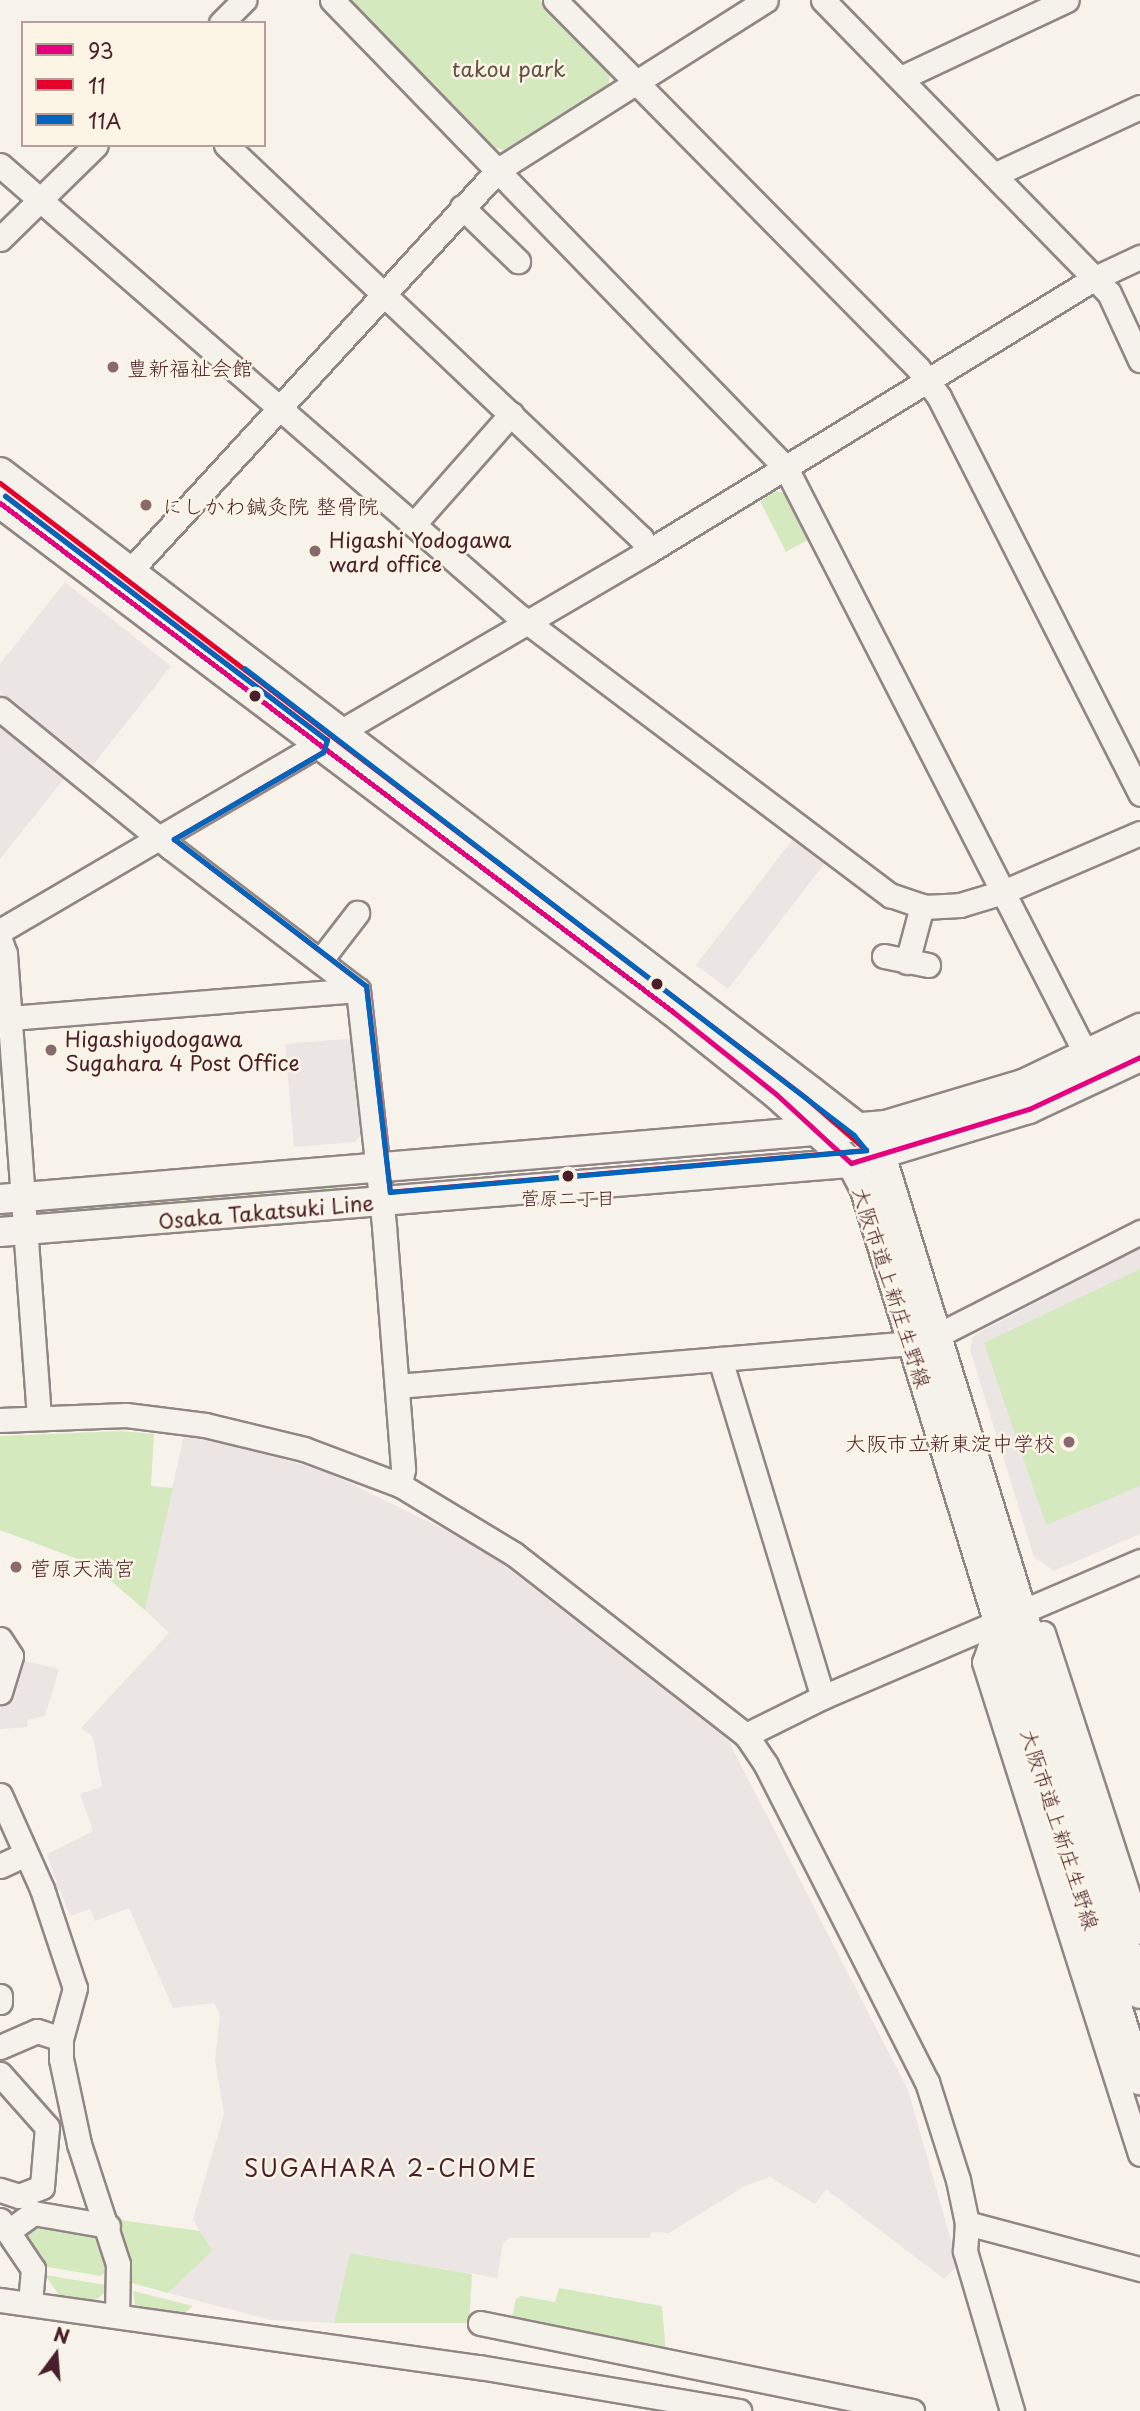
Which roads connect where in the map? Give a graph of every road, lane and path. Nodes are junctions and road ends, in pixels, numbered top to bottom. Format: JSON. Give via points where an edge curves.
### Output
{"nodes":[{"id":1,"x":244,"y":0,"type":"edge"},
{"id":2,"x":332,"y":0,"type":"edge"},
{"id":3,"x":555,"y":0,"type":"edge"},
{"id":4,"x":766,"y":0,"type":"edge"},
{"id":5,"x":823,"y":0,"type":"edge"},
{"id":6,"x":1067,"y":0,"type":"edge"},
{"id":7,"x":223,"y":21,"type":"edge"},
{"id":8,"x":901,"y":78,"type":"junction"},
{"id":9,"x":635,"y":81,"type":"junction"},
{"id":10,"x":1140,"y":107,"type":"edge"},
{"id":11,"x":94,"y":147,"type":"edge"},
{"id":12,"x":228,"y":147,"type":"edge"},
{"id":13,"x":0,"y":165,"type":"edge"},
{"id":14,"x":498,"y":170,"type":"junction"},
{"id":15,"x":994,"y":175,"type":"junction"},
{"id":16,"x":40,"y":200,"type":"junction"},
{"id":17,"x":462,"y":207,"type":"junction"},
{"id":18,"x":0,"y":239,"type":"edge"},
{"id":19,"x":1140,"y":257,"type":"edge"},
{"id":20,"x":518,"y":261,"type":"dead end"},
{"id":21,"x":1095,"y":278,"type":"junction"},
{"id":22,"x":382,"y":292,"type":"junction"},
{"id":23,"x":1140,"y":360,"type":"edge"},
{"id":24,"x":928,"y":382,"type":"junction"},
{"id":25,"x":279,"y":407,"type":"junction"},
{"id":26,"x":511,"y":414,"type":"junction"},
{"id":27,"x":786,"y":468,"type":"junction"},
{"id":28,"x":0,"y":472,"type":"edge"},
{"id":29,"x":0,"y":503,"type":"edge"},
{"id":30,"x":414,"y":524,"type":"junction"},
{"id":31,"x":649,"y":551,"type":"junction"},
{"id":32,"x":122,"y":580,"type":"junction"},
{"id":33,"x":527,"y":622,"type":"junction"},
{"id":34,"x":0,"y":709,"type":"edge"},
{"id":35,"x":330,"y":738,"type":"junction"},
{"id":36,"x":1140,"y":794,"type":"edge"},
{"id":37,"x":1140,"y":833,"type":"edge"},
{"id":38,"x":158,"y":838,"type":"junction"},
{"id":39,"x":1003,"y":892,"type":"junction"},
{"id":40,"x":922,"y":906,"type":"junction"},
{"id":41,"x":357,"y":913,"type":"dead end"},
{"id":42,"x":0,"y":930,"type":"edge"},
{"id":43,"x":0,"y":940,"type":"edge"},
{"id":44,"x":884,"y":956,"type":"dead end"},
{"id":45,"x":320,"y":961,"type":"junction"},
{"id":46,"x":358,"y":990,"type":"junction"},
{"id":47,"x":10,"y":1018,"type":"junction"},
{"id":48,"x":1140,"y":1028,"type":"edge"},
{"id":49,"x":1140,"y":1057,"type":"edge"},
{"id":50,"x":1093,"y":1067,"type":"junction"},
{"id":51,"x":860,"y":1129,"type":"junction"},
{"id":52,"x":820,"y":1133,"type":"junction"},
{"id":53,"x":881,"y":1155,"type":"junction"},
{"id":54,"x":851,"y":1164,"type":"junction"},
{"id":55,"x":377,"y":1170,"type":"junction"},
{"id":56,"x":12,"y":1198,"type":"edge"},
{"id":57,"x":382,"y":1201,"type":"junction"},
{"id":58,"x":12,"y":1231,"type":"edge"},
{"id":59,"x":1140,"y":1232,"type":"edge"},
{"id":60,"x":940,"y":1334,"type":"junction"},
{"id":61,"x":912,"y":1343,"type":"junction"},
{"id":62,"x":720,"y":1359,"type":"junction"},
{"id":63,"x":397,"y":1386,"type":"junction"},
{"id":64,"x":40,"y":1417,"type":"junction"},
{"id":65,"x":0,"y":1420,"type":"edge"},
{"id":66,"x":400,"y":1485,"type":"junction"},
{"id":67,"x":1140,"y":1562,"type":"edge"},
{"id":68,"x":1009,"y":1620,"type":"junction"},
{"id":69,"x":0,"y":1639,"type":"edge"},
{"id":70,"x":0,"y":1692,"type":"edge"},
{"id":71,"x":822,"y":1697,"type":"junction"},
{"id":72,"x":746,"y":1735,"type":"junction"},
{"id":73,"x":0,"y":1795,"type":"edge"},
{"id":74,"x":24,"y":1855,"type":"junction"},
{"id":75,"x":0,"y":1866,"type":"edge"},
{"id":76,"x":1140,"y":1932,"type":"edge"},
{"id":77,"x":1140,"y":1994,"type":"edge"},
{"id":78,"x":0,"y":1996,"type":"edge"},
{"id":79,"x":0,"y":2002,"type":"edge"},
{"id":80,"x":61,"y":2039,"type":"junction"},
{"id":81,"x":0,"y":2047,"type":"edge"},
{"id":82,"x":1138,"y":2073,"type":"edge"},
{"id":83,"x":0,"y":2074,"type":"edge"},
{"id":84,"x":1140,"y":2154,"type":"edge"},
{"id":85,"x":0,"y":2190,"type":"edge"},
{"id":86,"x":967,"y":2223,"type":"junction"},
{"id":87,"x":5,"y":2225,"type":"edge"},
{"id":88,"x":108,"y":2226,"type":"junction"},
{"id":89,"x":1140,"y":2269,"type":"edge"},
{"id":90,"x":0,"y":2300,"type":"edge"},
{"id":91,"x":30,"y":2304,"type":"junction"},
{"id":92,"x":117,"y":2316,"type":"junction"},
{"id":93,"x":480,"y":2323,"type":"dead end"},
{"id":94,"x":690,"y":2364,"type":"junction"},
{"id":95,"x":679,"y":2399,"type":"junction"},
{"id":96,"x":738,"y":2411,"type":"edge"},
{"id":97,"x":912,"y":2411,"type":"edge"},
{"id":98,"x":1012,"y":2411,"type":"edge"}],
"edges":[{"from":1,"to":7,"type":"street"},
{"from":2,"to":14,"type":"street"},
{"from":3,"to":9,"type":"street"},
{"from":4,"to":9,"type":"street"},
{"from":5,"to":8,"type":"street"},
{"from":6,"to":8,"type":"street"},
{"from":8,"to":15,"type":"street"},
{"from":9,"to":14,"type":"street"},
{"from":9,"to":24,"type":"street"},
{"from":10,"to":15,"type":"street"},
{"from":11,"to":16,"type":"street"},
{"from":12,"to":22,"type":"street"},
{"from":13,"to":16,"type":"street"},
{"from":14,"to":17,"type":"street"},
{"from":14,"to":27,"type":"street"},
{"from":15,"to":21,"type":"street"},
{"from":16,"to":18,"type":"street"},
{"from":16,"to":25,"type":"street"},
{"from":17,"to":20,"type":"street"},
{"from":17,"to":22,"type":"street"},
{"from":19,"to":21,"type":"street"},
{"from":21,"to":23,"type":"street","via":[[1109,293]]},
{"from":21,"to":24,"type":"street"},
{"from":22,"to":25,"type":"street"},
{"from":22,"to":26,"type":"street"},
{"from":24,"to":27,"type":"street"},
{"from":24,"to":36,"type":"street"},
{"from":25,"to":30,"type":"street"},
{"from":25,"to":32,"type":"street"},
{"from":26,"to":30,"type":"street"},
{"from":26,"to":31,"type":"street","via":[[641,538]]},
{"from":27,"to":31,"type":"street"},
{"from":27,"to":39,"type":"street"},
{"from":28,"to":32,"type":"main road","name":"大阪市道上新庄生野線"},
{"from":29,"to":32,"type":"main road","name":"大阪市道上新庄生野線"},
{"from":30,"to":33,"type":"street"},
{"from":31,"to":33,"type":"street"},
{"from":32,"to":35,"type":"main road","name":"大阪市道上新庄生野線"},
{"from":33,"to":35,"type":"street"},
{"from":33,"to":40,"type":"street","via":[[890,895]]},
{"from":34,"to":38,"type":"street"},
{"from":35,"to":38,"type":"street"},
{"from":35,"to":51,"type":"main road","name":"大阪市道上新庄生野線"},
{"from":35,"to":52,"type":"main road","name":"大阪市道上新庄生野線"},
{"from":37,"to":39,"type":"street"},
{"from":38,"to":42,"type":"street"},
{"from":38,"to":45,"type":"street"},
{"from":39,"to":40,"type":"street","via":[[948,908]]},
{"from":39,"to":50,"type":"street"},
{"from":40,"to":44,"type":"street","via":[[917,964]]},
{"from":41,"to":45,"type":"street"},
{"from":43,"to":47,"type":"street"},
{"from":45,"to":46,"type":"street"},
{"from":46,"to":47,"type":"street"},
{"from":46,"to":55,"type":"street","via":[[363,1002]]},
{"from":47,"to":56,"type":"street"},
{"from":48,"to":50,"type":"main road","name":"Osaka Takatsuki Line"},
{"from":49,"to":50,"type":"main road","name":"Osaka Takatsuki Line"},
{"from":50,"to":51,"type":"main road","name":"Osaka Takatsuki Line"},
{"from":50,"to":53,"type":"main road","name":"Osaka Takatsuki Line","via":[[985,1125]]},
{"from":51,"to":52,"type":"main road","name":"Osaka Takatsuki Line"},
{"from":51,"to":53,"type":"main road","name":"大阪市道上新庄生野線"},
{"from":52,"to":54,"type":"main road","name":"大阪市道上新庄生野線"},
{"from":52,"to":55,"type":"main road","name":"Osaka Takatsuki Line"},
{"from":53,"to":54,"type":"main road","name":"Osaka Takatsuki Line"},
{"from":53,"to":60,"type":"main road","name":"大阪市道上新庄生野線"},
{"from":54,"to":57,"type":"main road","name":"Osaka Takatsuki Line"},
{"from":54,"to":61,"type":"main road","name":"大阪市道上新庄生野線","via":[[864,1187]]},
{"from":55,"to":56,"type":"main road","name":"Osaka Takatsuki Line"},
{"from":55,"to":57,"type":"street"},
{"from":56,"to":58,"type":"street"},
{"from":57,"to":58,"type":"main road","name":"Osaka Takatsuki Line"},
{"from":57,"to":63,"type":"street"},
{"from":58,"to":64,"type":"street"},
{"from":59,"to":60,"type":"street"},
{"from":60,"to":61,"type":"street"},
{"from":60,"to":68,"type":"main road","name":"大阪市道上新庄生野線"},
{"from":61,"to":62,"type":"street"},
{"from":61,"to":68,"type":"main road","name":"大阪市道上新庄生野線"},
{"from":62,"to":63,"type":"street"},
{"from":62,"to":71,"type":"street"},
{"from":63,"to":66,"type":"street"},
{"from":64,"to":65,"type":"street"},
{"from":64,"to":66,"type":"street","via":[[126,1415],[205,1425],[304,1449]]},
{"from":66,"to":72,"type":"street","via":[[514,1554]]},
{"from":67,"to":68,"type":"street"},
{"from":68,"to":71,"type":"street"},
{"from":68,"to":76,"type":"street","via":[[1043,1633]]},
{"from":68,"to":77,"type":"main road","name":"大阪市道上新庄生野線"},
{"from":68,"to":82,"type":"main road","name":"大阪市道上新庄生野線"},
{"from":68,"to":84,"type":"street","via":[[984,1662]]},
{"from":69,"to":70,"type":"street","via":[[11,1656]]},
{"from":71,"to":72,"type":"street"},
{"from":72,"to":86,"type":"street","via":[[766,1765],[927,2082]]},
{"from":73,"to":74,"type":"street"},
{"from":74,"to":75,"type":"street"},
{"from":74,"to":80,"type":"street","via":[[42,1889],[75,1987]]},
{"from":78,"to":79,"type":"street"},
{"from":80,"to":81,"type":"street","via":[[37,2031]]},
{"from":80,"to":88,"type":"street","via":[[79,2144]]},
{"from":83,"to":85,"type":"street","via":[[47,2127],[42,2187],[19,2196]]},
{"from":86,"to":89,"type":"street"},
{"from":86,"to":98,"type":"street","via":[[965,2251]]},
{"from":87,"to":88,"type":"street","via":[[33,2213]]},
{"from":87,"to":91,"type":"street","via":[[33,2269]]},
{"from":88,"to":92,"type":"street","via":[[118,2264]]},
{"from":90,"to":91,"type":"street"},
{"from":91,"to":92,"type":"street"},
{"from":92,"to":95,"type":"street"},
{"from":93,"to":94,"type":"street"},
{"from":94,"to":95,"type":"street"},
{"from":94,"to":97,"type":"street"},
{"from":95,"to":96,"type":"street"}]}
